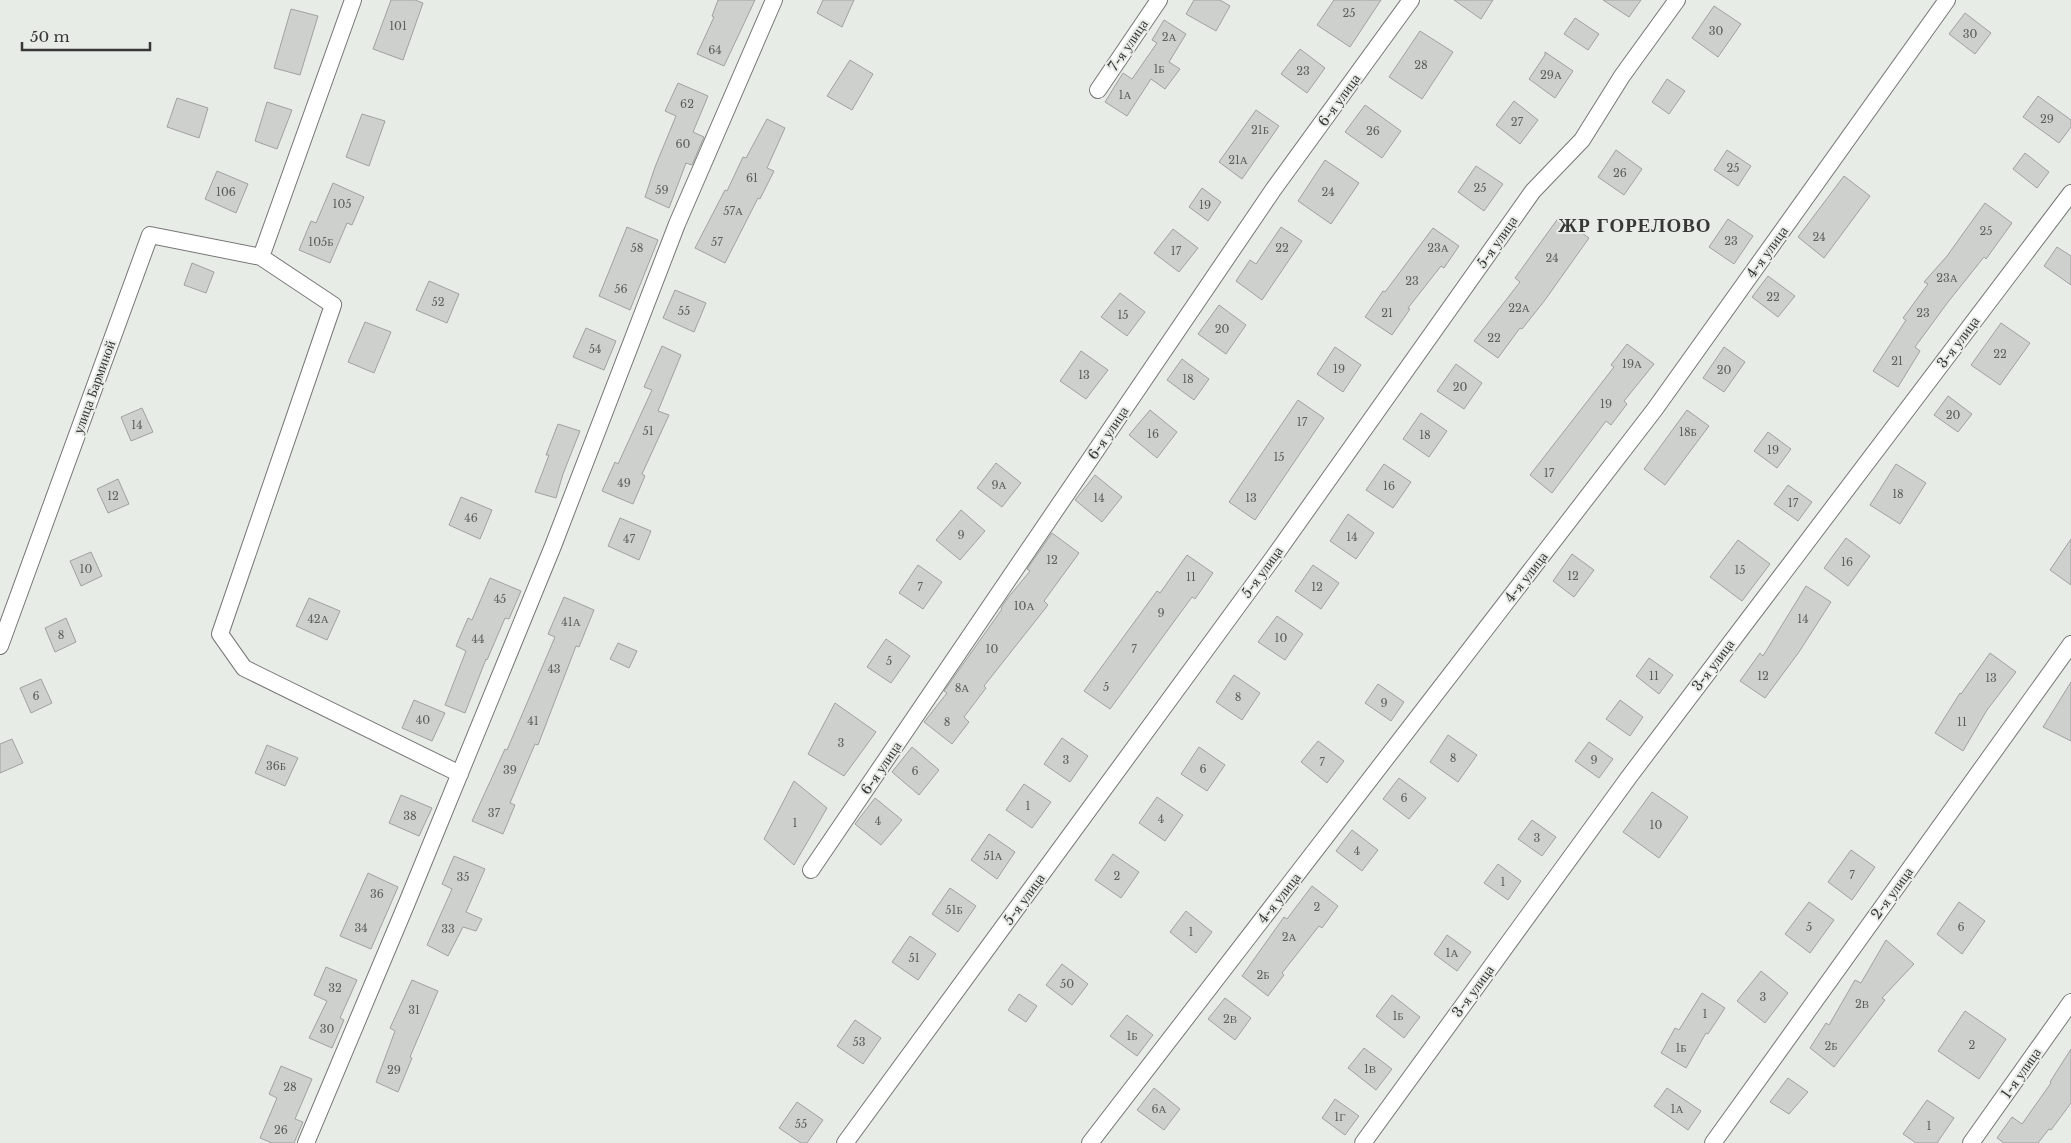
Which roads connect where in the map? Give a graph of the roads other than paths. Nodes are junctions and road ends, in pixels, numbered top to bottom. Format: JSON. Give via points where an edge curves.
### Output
{"nodes":[{"id":1,"x":354,"y":0,"type":"edge"},
{"id":2,"x":774,"y":0,"type":"edge"},
{"id":3,"x":1159,"y":0,"type":"edge"},
{"id":4,"x":1412,"y":0,"type":"edge"},
{"id":5,"x":1677,"y":0,"type":"edge"},
{"id":6,"x":1947,"y":0,"type":"edge"},
{"id":7,"x":1098,"y":90,"type":"dead end"},
{"id":8,"x":2071,"y":193,"type":"edge"},
{"id":9,"x":261,"y":256,"type":"junction"},
{"id":10,"x":2071,"y":644,"type":"edge"},
{"id":11,"x":0,"y":646,"type":"edge"},
{"id":12,"x":460,"y":774,"type":"junction"},
{"id":13,"x":811,"y":870,"type":"dead end"},
{"id":14,"x":2071,"y":1002,"type":"edge"},
{"id":15,"x":306,"y":1143,"type":"edge"},
{"id":16,"x":845,"y":1143,"type":"edge"},
{"id":17,"x":1090,"y":1143,"type":"edge"},
{"id":18,"x":1363,"y":1143,"type":"edge"},
{"id":19,"x":1713,"y":1143,"type":"edge"},
{"id":20,"x":1971,"y":1143,"type":"edge"}],
"edges":[{"from":1,"to":9,"type":"street"},
{"from":2,"to":12,"type":"street","via":[[677,224],[553,546]]},
{"from":3,"to":7,"type":"street","name":"7-я улица"},
{"from":4,"to":13,"type":"street","name":"6-я улица","via":[[1267,198]]},
{"from":5,"to":16,"type":"street","name":"5-я улица","via":[[1622,76],[1582,140],[1533,191],[1273,558]]},
{"from":6,"to":17,"type":"street","name":"4-я улица","via":[[1655,409]]},
{"from":8,"to":18,"type":"street","name":"3-я улица","via":[[1629,777]]},
{"from":9,"to":11,"type":"street","name":"улица Барминой","via":[[150,235]]},
{"from":9,"to":12,"type":"street","via":[[333,305],[220,634],[244,668]]},
{"from":10,"to":19,"type":"street","name":"2-я улица"},
{"from":12,"to":15,"type":"street"},
{"from":14,"to":20,"type":"street","name":"1-я улица"}]}
